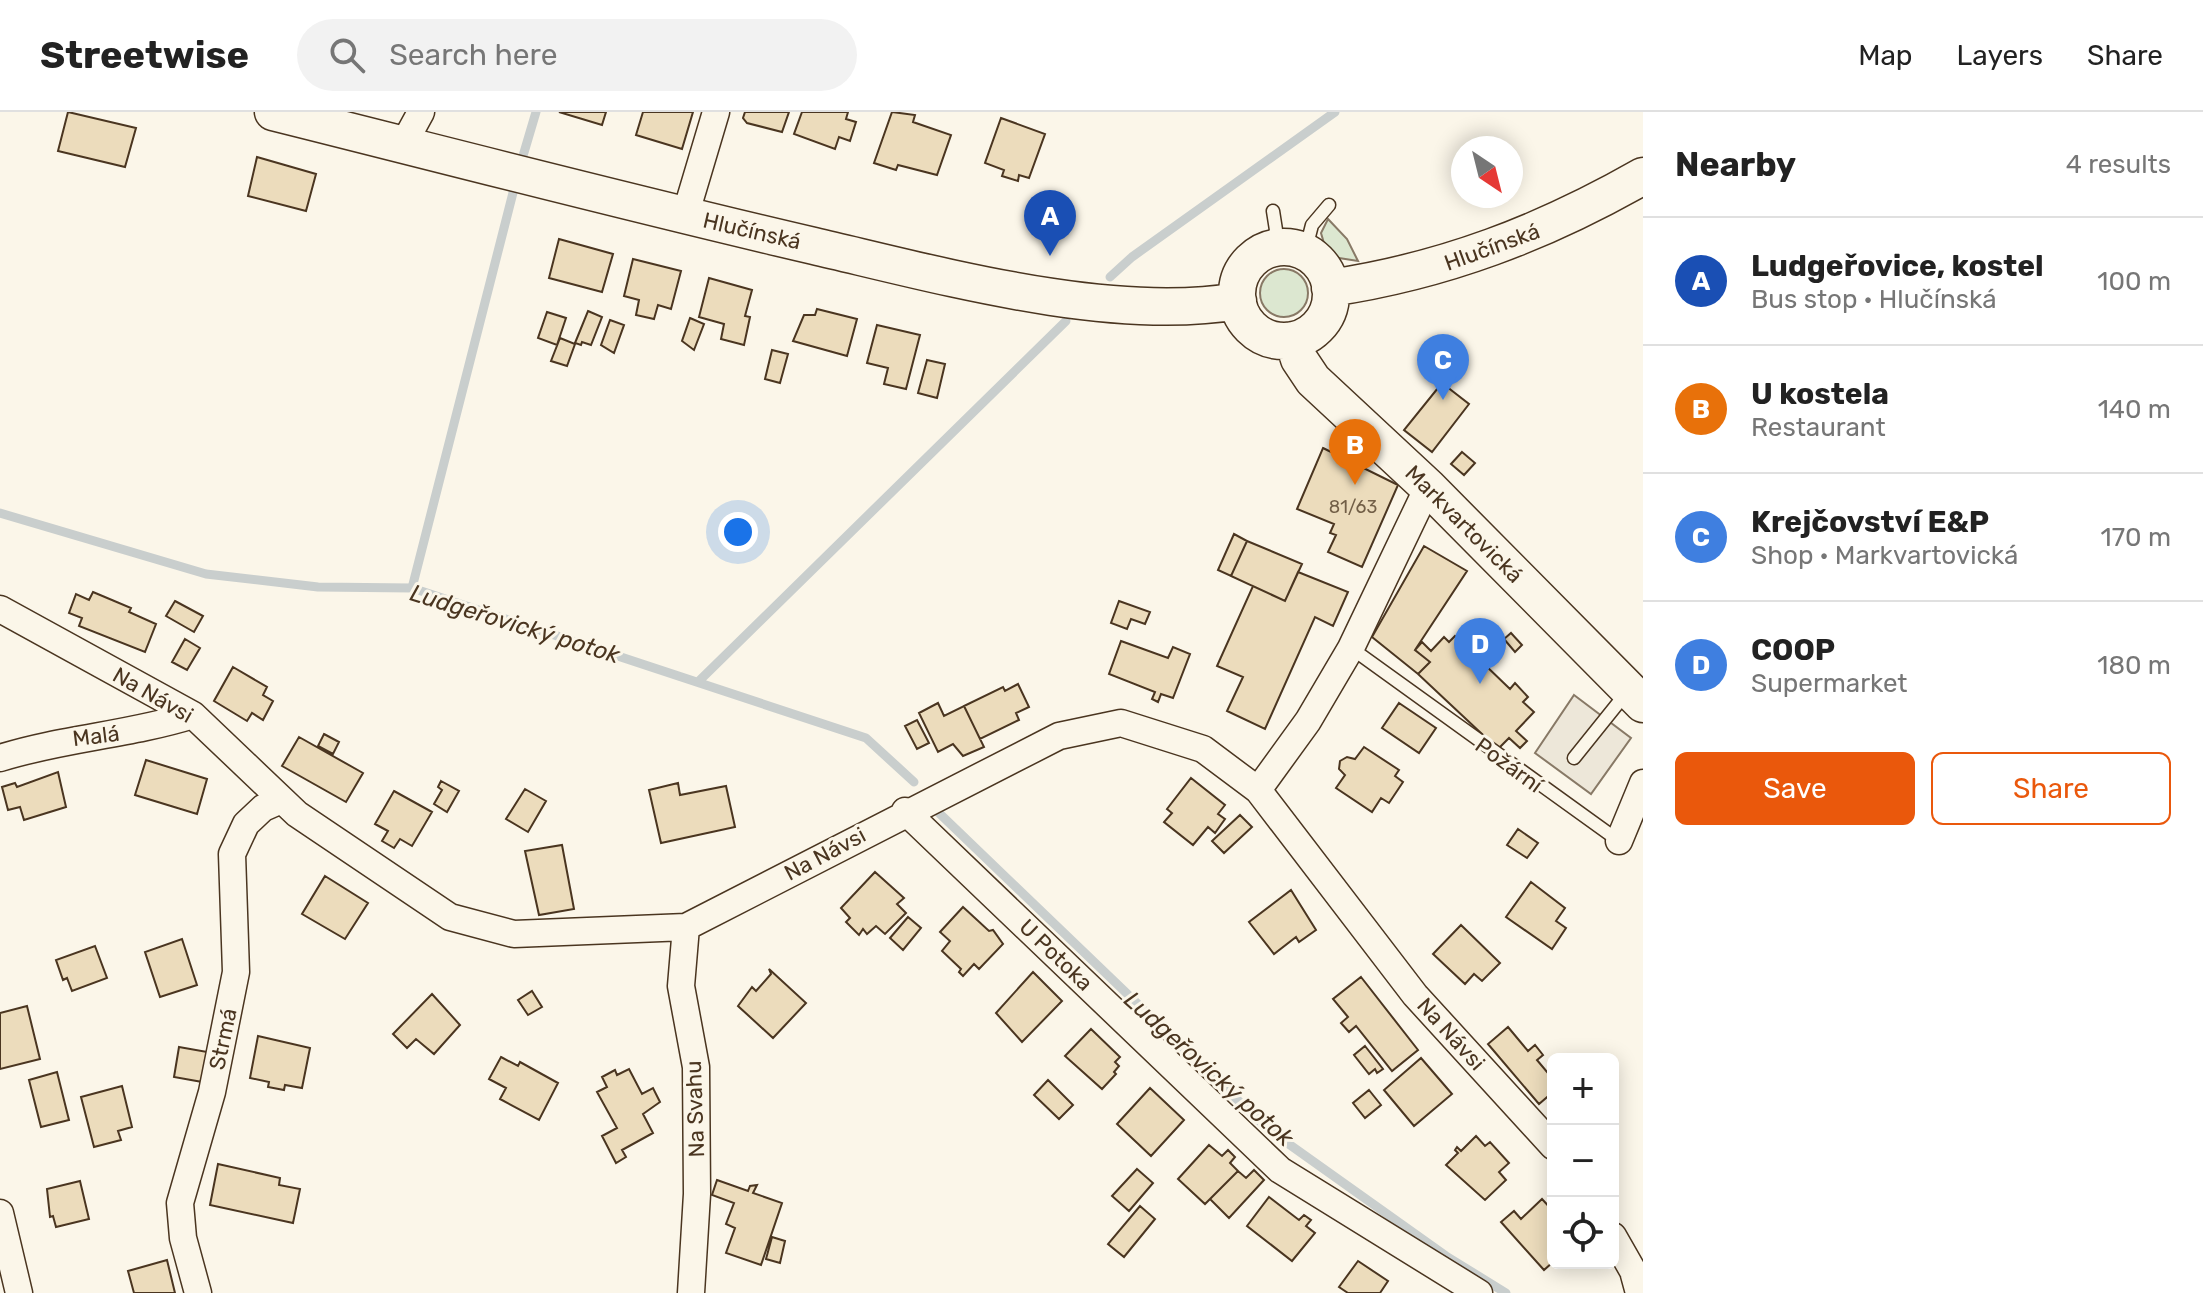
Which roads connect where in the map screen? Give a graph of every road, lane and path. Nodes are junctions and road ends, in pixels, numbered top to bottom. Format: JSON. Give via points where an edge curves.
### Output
{"nodes":[{"id":1,"x":273,"y":112,"type":"edge"},
{"id":2,"x":421,"y":112,"type":"edge"},
{"id":3,"x":716,"y":112,"type":"edge"},
{"id":4,"x":403,"y":145,"type":"junction"},
{"id":5,"x":1643,"y":176,"type":"edge"},
{"id":6,"x":1329,"y":205,"type":"dead end"},
{"id":7,"x":1273,"y":211,"type":"dead end"},
{"id":8,"x":685,"y":216,"type":"junction"},
{"id":9,"x":1288,"y":250,"type":"junction"},
{"id":10,"x":1330,"y":288,"type":"junction"},
{"id":11,"x":1238,"y":301,"type":"junction"},
{"id":12,"x":1293,"y":340,"type":"junction"},
{"id":13,"x":1428,"y":487,"type":"junction"},
{"id":14,"x":0,"y":609,"type":"edge"},
{"id":15,"x":1351,"y":648,"type":"junction"},
{"id":16,"x":1636,"y":697,"type":"edge"},
{"id":17,"x":193,"y":715,"type":"junction"},
{"id":18,"x":0,"y":758,"type":"edge"},
{"id":19,"x":1574,"y":758,"type":"dead end"},
{"id":20,"x":1643,"y":783,"type":"edge"},
{"id":21,"x":1258,"y":790,"type":"junction"},
{"id":22,"x":281,"y":800,"type":"junction"},
{"id":23,"x":905,"y":811,"type":"junction"},
{"id":24,"x":1619,"y":841,"type":"joint"},
{"id":25,"x":686,"y":927,"type":"junction"},
{"id":26,"x":1547,"y":1139,"type":"edge"},
{"id":27,"x":0,"y":1213,"type":"edge"},
{"id":28,"x":1619,"y":1246,"type":"edge"},
{"id":29,"x":19,"y":1293,"type":"edge"},
{"id":30,"x":198,"y":1293,"type":"edge"},
{"id":31,"x":691,"y":1293,"type":"edge"},
{"id":32,"x":1479,"y":1293,"type":"edge"},
{"id":33,"x":1639,"y":1293,"type":"edge"}],
"edges":[{"from":1,"to":4,"type":"street","name":"Hlučínská"},
{"from":2,"to":4,"type":"street"},
{"from":3,"to":8,"type":"street"},
{"from":4,"to":8,"type":"street","name":"Hlučínská"},
{"from":5,"to":10,"type":"street","name":"Hlučínská","via":[[1490,251],[1404,276]]},
{"from":6,"to":9,"type":"lane"},
{"from":7,"to":9,"type":"lane","via":[[1276,230]]},
{"from":8,"to":11,"type":"street","name":"Hlučínská","via":[[1040,294],[1166,308]]},
{"from":9,"to":10,"type":"street","via":[[1322,267]]},
{"from":9,"to":11,"type":"street","via":[[1244,268]]},
{"from":10,"to":12,"type":"street","via":[[1329,308],[1319,325]]},
{"from":11,"to":12,"type":"street","via":[[1246,321],[1261,335]]},
{"from":12,"to":13,"type":"street","name":"Markvartovická","via":[[1313,380]]},
{"from":13,"to":15,"type":"street"},
{"from":13,"to":16,"type":"street","name":"Markvartovická"},
{"from":14,"to":17,"type":"street","name":"Na Návsi"},
{"from":15,"to":21,"type":"street","via":[[1308,721]]},
{"from":15,"to":24,"type":"lane","name":"Požární"},
{"from":16,"to":19,"type":"lane"},
{"from":17,"to":18,"type":"street","name":"Malá","via":[[145,730],[73,738]]},
{"from":17,"to":22,"type":"street","name":"Na Návsi"},
{"from":20,"to":24,"type":"street","name":"Požární"},
{"from":21,"to":23,"type":"street","name":"Na Návsi","via":[[1203,749],[1121,723],[1059,736]]},
{"from":21,"to":26,"type":"street","name":"Na Návsi","via":[[1415,995]]},
{"from":22,"to":25,"type":"street","name":"Na Návsi","via":[[450,917],[514,934]]},
{"from":22,"to":30,"type":"street","name":"Strmá","via":[[246,824],[232,854],[236,972],[212,1092],[180,1203]]},
{"from":23,"to":25,"type":"street","name":"Na Návsi"},
{"from":23,"to":32,"type":"street","name":"U Potoka","via":[[1280,1170]]},
{"from":25,"to":31,"type":"street","name":"Na Svahu","via":[[681,986],[696,1067]]},
{"from":27,"to":29,"type":"street"},
{"from":28,"to":33,"type":"street"}]}
